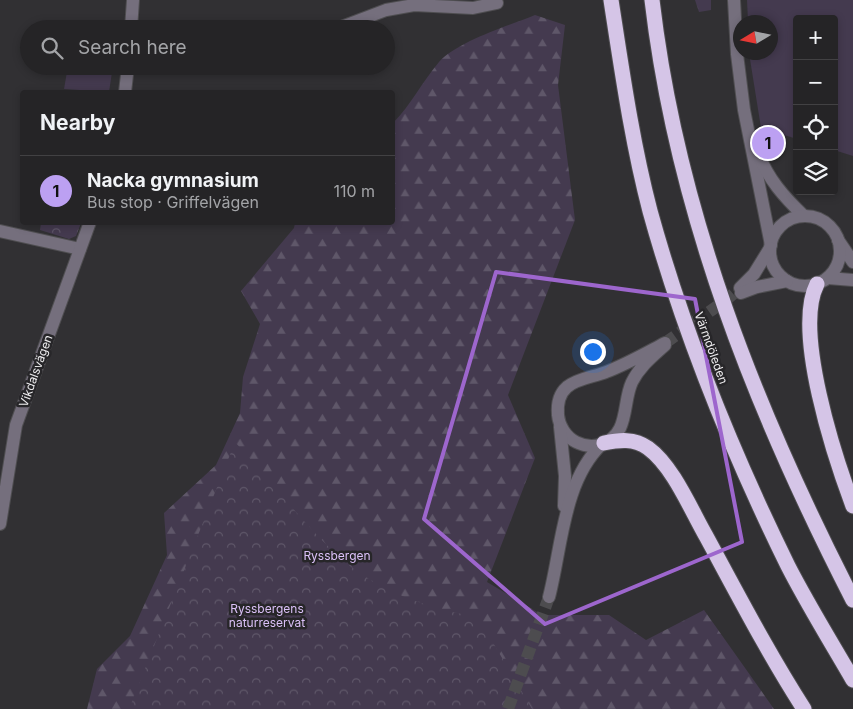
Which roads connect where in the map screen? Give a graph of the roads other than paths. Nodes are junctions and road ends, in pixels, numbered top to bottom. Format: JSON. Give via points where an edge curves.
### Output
{"nodes":[{"id":1,"x":133,"y":0,"type":"edge"},
{"id":2,"x":611,"y":0,"type":"edge"},
{"id":3,"x":652,"y":0,"type":"edge"},
{"id":4,"x":658,"y":0,"type":"edge"},
{"id":5,"x":734,"y":0,"type":"edge"},
{"id":6,"x":496,"y":3,"type":"dead end"},
{"id":7,"x":132,"y":20,"type":"edge"},
{"id":8,"x":360,"y":20,"type":"edge"},
{"id":9,"x":657,"y":38,"type":"junction"},
{"id":10,"x":127,"y":75,"type":"edge"},
{"id":11,"x":125,"y":90,"type":"edge"},
{"id":12,"x":747,"y":125,"type":"junction"},
{"id":13,"x":804,"y":216,"type":"junction"},
{"id":14,"x":89,"y":225,"type":"edge"},
{"id":15,"x":0,"y":231,"type":"edge"},
{"id":16,"x":838,"y":240,"type":"junction"},
{"id":17,"x":770,"y":247,"type":"junction"},
{"id":18,"x":80,"y":249,"type":"junction"},
{"id":19,"x":853,"y":262,"type":"edge"},
{"id":20,"x":853,"y":280,"type":"edge"},
{"id":21,"x":787,"y":281,"type":"junction"},
{"id":22,"x":822,"y":281,"type":"junction"},
{"id":23,"x":558,"y":419,"type":"junction"},
{"id":24,"x":603,"y":443,"type":"junction"},
{"id":25,"x":853,"y":506,"type":"edge"},
{"id":26,"x":0,"y":524,"type":"edge"},
{"id":27,"x":563,"y":532,"type":"junction"},
{"id":28,"x":549,"y":598,"type":"tunnel mouth"},
{"id":29,"x":853,"y":600,"type":"edge"},
{"id":30,"x":853,"y":680,"type":"edge"},
{"id":31,"x":804,"y":709,"type":"edge"}],
"edges":[{"from":1,"to":7,"type":"street"},
{"from":2,"to":30,"type":"highway","name":"Värmdöleden","via":[[630,121],[650,211],[696,353],[741,468],[789,568]]},
{"from":3,"to":9,"type":"highway","name":"Värmdöleden"},
{"from":4,"to":9,"type":"highway"},
{"from":5,"to":12,"type":"street","via":[[737,54]]},
{"from":6,"to":8,"type":"street","via":[[473,8],[414,5],[386,10]]},
{"from":9,"to":29,"type":"highway","name":"Värmdöleden","via":[[681,160],[714,281],[786,462]]},
{"from":10,"to":11,"type":"street"},
{"from":12,"to":13,"type":"street","via":[[768,174],[780,193]]},
{"from":12,"to":17,"type":"street"},
{"from":13,"to":16,"type":"street","via":[[828,225]]},
{"from":13,"to":17,"type":"street","via":[[781,226]]},
{"from":14,"to":18,"type":"street","name":"Vikdalsvägen"},
{"from":15,"to":18,"type":"street"},
{"from":16,"to":19,"type":"street"},
{"from":16,"to":22,"type":"street","via":[[839,260]]},
{"from":17,"to":21,"type":"street","via":[[773,266]]},
{"from":17,"to":21,"type":"street","via":[[740,290]]},
{"from":18,"to":26,"type":"street","name":"Vikdalsvägen","via":[[16,425]]},
{"from":20,"to":22,"type":"street"},
{"from":21,"to":22,"type":"street","via":[[803,286]]},
{"from":22,"to":25,"type":"highway","via":[[812,296],[810,315],[816,378],[828,432]]},
{"from":23,"to":24,"type":"street","via":[[562,430],[575,442]]},
{"from":23,"to":24,"type":"street","via":[[558,401],[568,386],[665,344],[636,375],[621,427],[612,439]]},
{"from":23,"to":27,"type":"street","via":[[565,476]]},
{"from":24,"to":27,"type":"street","via":[[578,478]]},
{"from":24,"to":31,"type":"highway","via":[[638,442],[660,459]]},
{"from":27,"to":28,"type":"street"}]}
